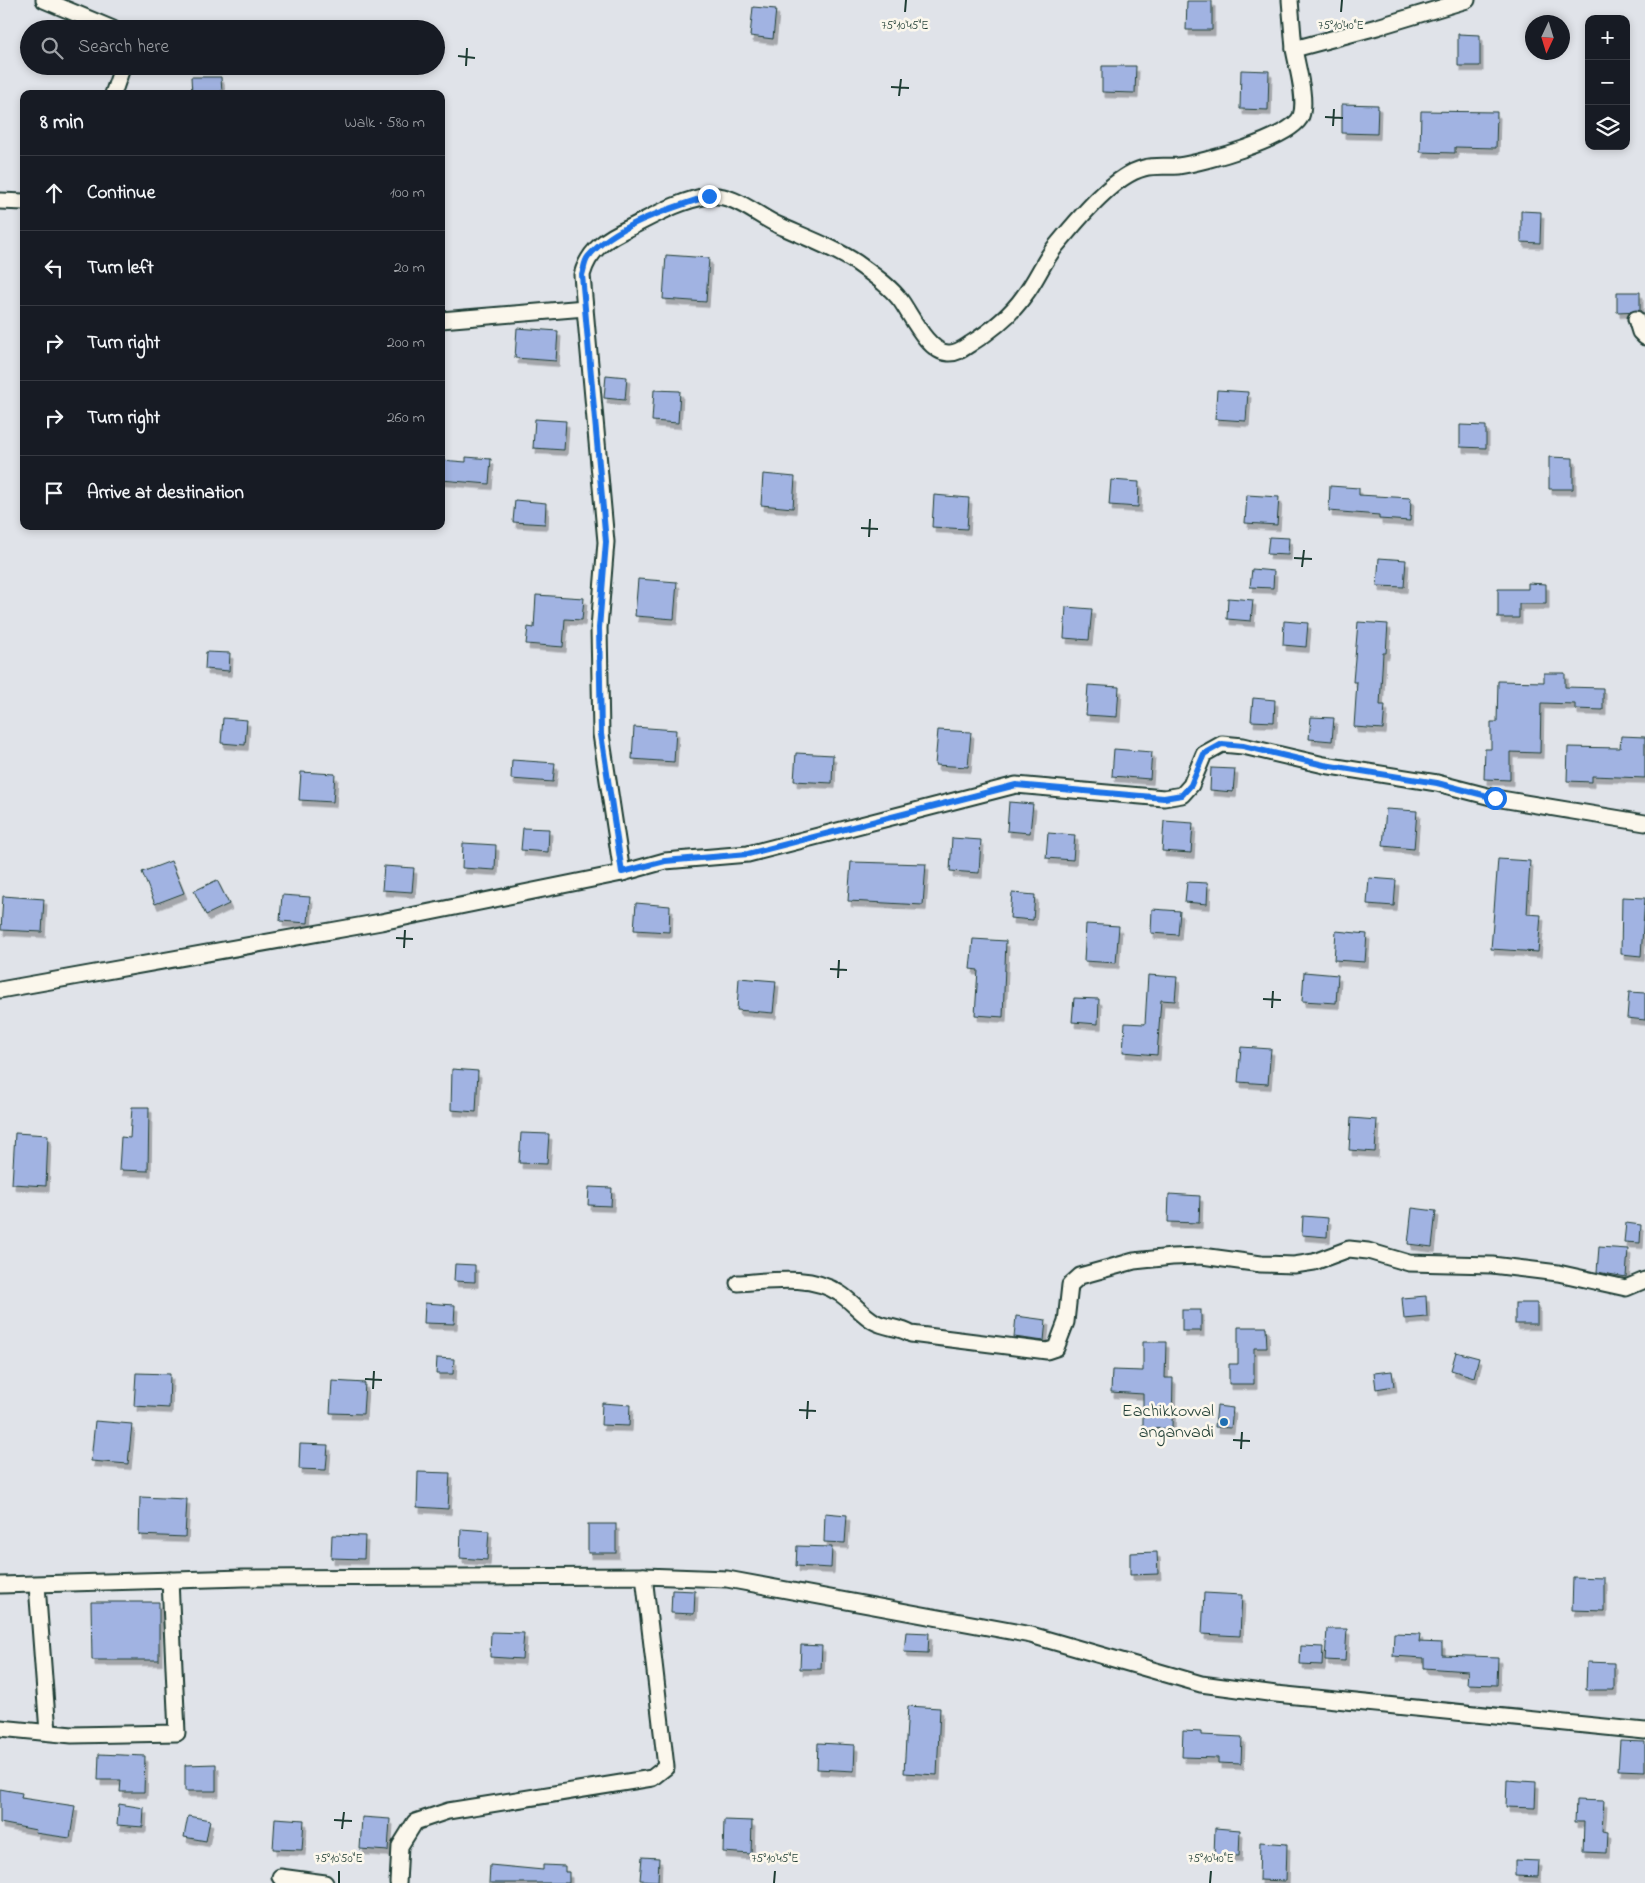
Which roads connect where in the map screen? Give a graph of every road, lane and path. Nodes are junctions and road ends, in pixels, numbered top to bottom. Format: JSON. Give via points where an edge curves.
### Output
{"nodes":[{"id":1,"x":44,"y":0,"type":"edge"},
{"id":2,"x":1290,"y":0,"type":"edge"},
{"id":3,"x":1467,"y":0,"type":"edge"},
{"id":4,"x":92,"y":20,"type":"edge"},
{"id":5,"x":1294,"y":49,"type":"junction"},
{"id":6,"x":119,"y":75,"type":"edge"},
{"id":7,"x":113,"y":90,"type":"edge"},
{"id":8,"x":0,"y":201,"type":"edge"},
{"id":9,"x":20,"y":202,"type":"edge"},
{"id":10,"x":585,"y":308,"type":"junction"},
{"id":11,"x":1636,"y":319,"type":"dead end"},
{"id":12,"x":445,"y":320,"type":"edge"},
{"id":13,"x":1645,"y":337,"type":"edge"},
{"id":14,"x":1645,"y":823,"type":"edge"},
{"id":15,"x":622,"y":872,"type":"junction"},
{"id":16,"x":0,"y":990,"type":"edge"},
{"id":17,"x":1645,"y":1280,"type":"edge"},
{"id":18,"x":738,"y":1283,"type":"dead end"},
{"id":19,"x":644,"y":1576,"type":"junction"},
{"id":20,"x":170,"y":1580,"type":"junction"},
{"id":21,"x":0,"y":1585,"type":"edge"},
{"id":22,"x":37,"y":1585,"type":"junction"},
{"id":23,"x":0,"y":1728,"type":"edge"},
{"id":24,"x":1645,"y":1731,"type":"edge"},
{"id":25,"x":48,"y":1732,"type":"junction"},
{"id":26,"x":280,"y":1877,"type":"dead end"},
{"id":27,"x":324,"y":1883,"type":"edge"},
{"id":28,"x":398,"y":1883,"type":"edge"}],
"edges":[{"from":1,"to":4,"type":"street"},
{"from":2,"to":5,"type":"street"},
{"from":3,"to":5,"type":"street"},
{"from":5,"to":10,"type":"street","via":[[1302,98],[1301,115],[1295,126],[1272,138],[1225,154],[1180,166],[1144,168],[1112,184],[1054,249],[1024,296],[992,330],[950,354],[940,351],[885,285],[855,262],[733,200],[709,196],[670,208],[615,235],[587,258],[582,275]]},
{"from":6,"to":7,"type":"street"},
{"from":8,"to":9,"type":"street"},
{"from":10,"to":12,"type":"street"},
{"from":10,"to":15,"type":"street","via":[[606,542],[599,628],[601,734]]},
{"from":11,"to":13,"type":"street"},
{"from":14,"to":15,"type":"street","via":[[1495,798],[1437,783],[1222,744],[1204,754],[1191,785],[1182,795],[1164,798],[1016,785],[748,854],[665,861]]},
{"from":15,"to":16,"type":"street","via":[[382,922]]},
{"from":17,"to":18,"type":"street","via":[[1626,1288],[1558,1273],[1492,1266],[1409,1263],[1368,1251],[1348,1249],[1314,1262],[1294,1265],[1172,1256],[1134,1261],[1080,1276],[1070,1285],[1062,1337],[1056,1348],[1047,1351],[911,1334],[901,1328],[875,1322],[840,1293],[822,1284],[799,1281]]},
{"from":19,"to":20,"type":"street"},
{"from":19,"to":24,"type":"street","via":[[727,1579],[1030,1635],[1201,1684]]},
{"from":19,"to":28,"type":"street","via":[[666,1767],[652,1778],[448,1811],[414,1822],[400,1846]]},
{"from":20,"to":22,"type":"street"},
{"from":20,"to":25,"type":"street","via":[[177,1733],[72,1735]]},
{"from":21,"to":22,"type":"street"},
{"from":22,"to":25,"type":"street"},
{"from":23,"to":25,"type":"street"},
{"from":26,"to":27,"type":"street"}]}
